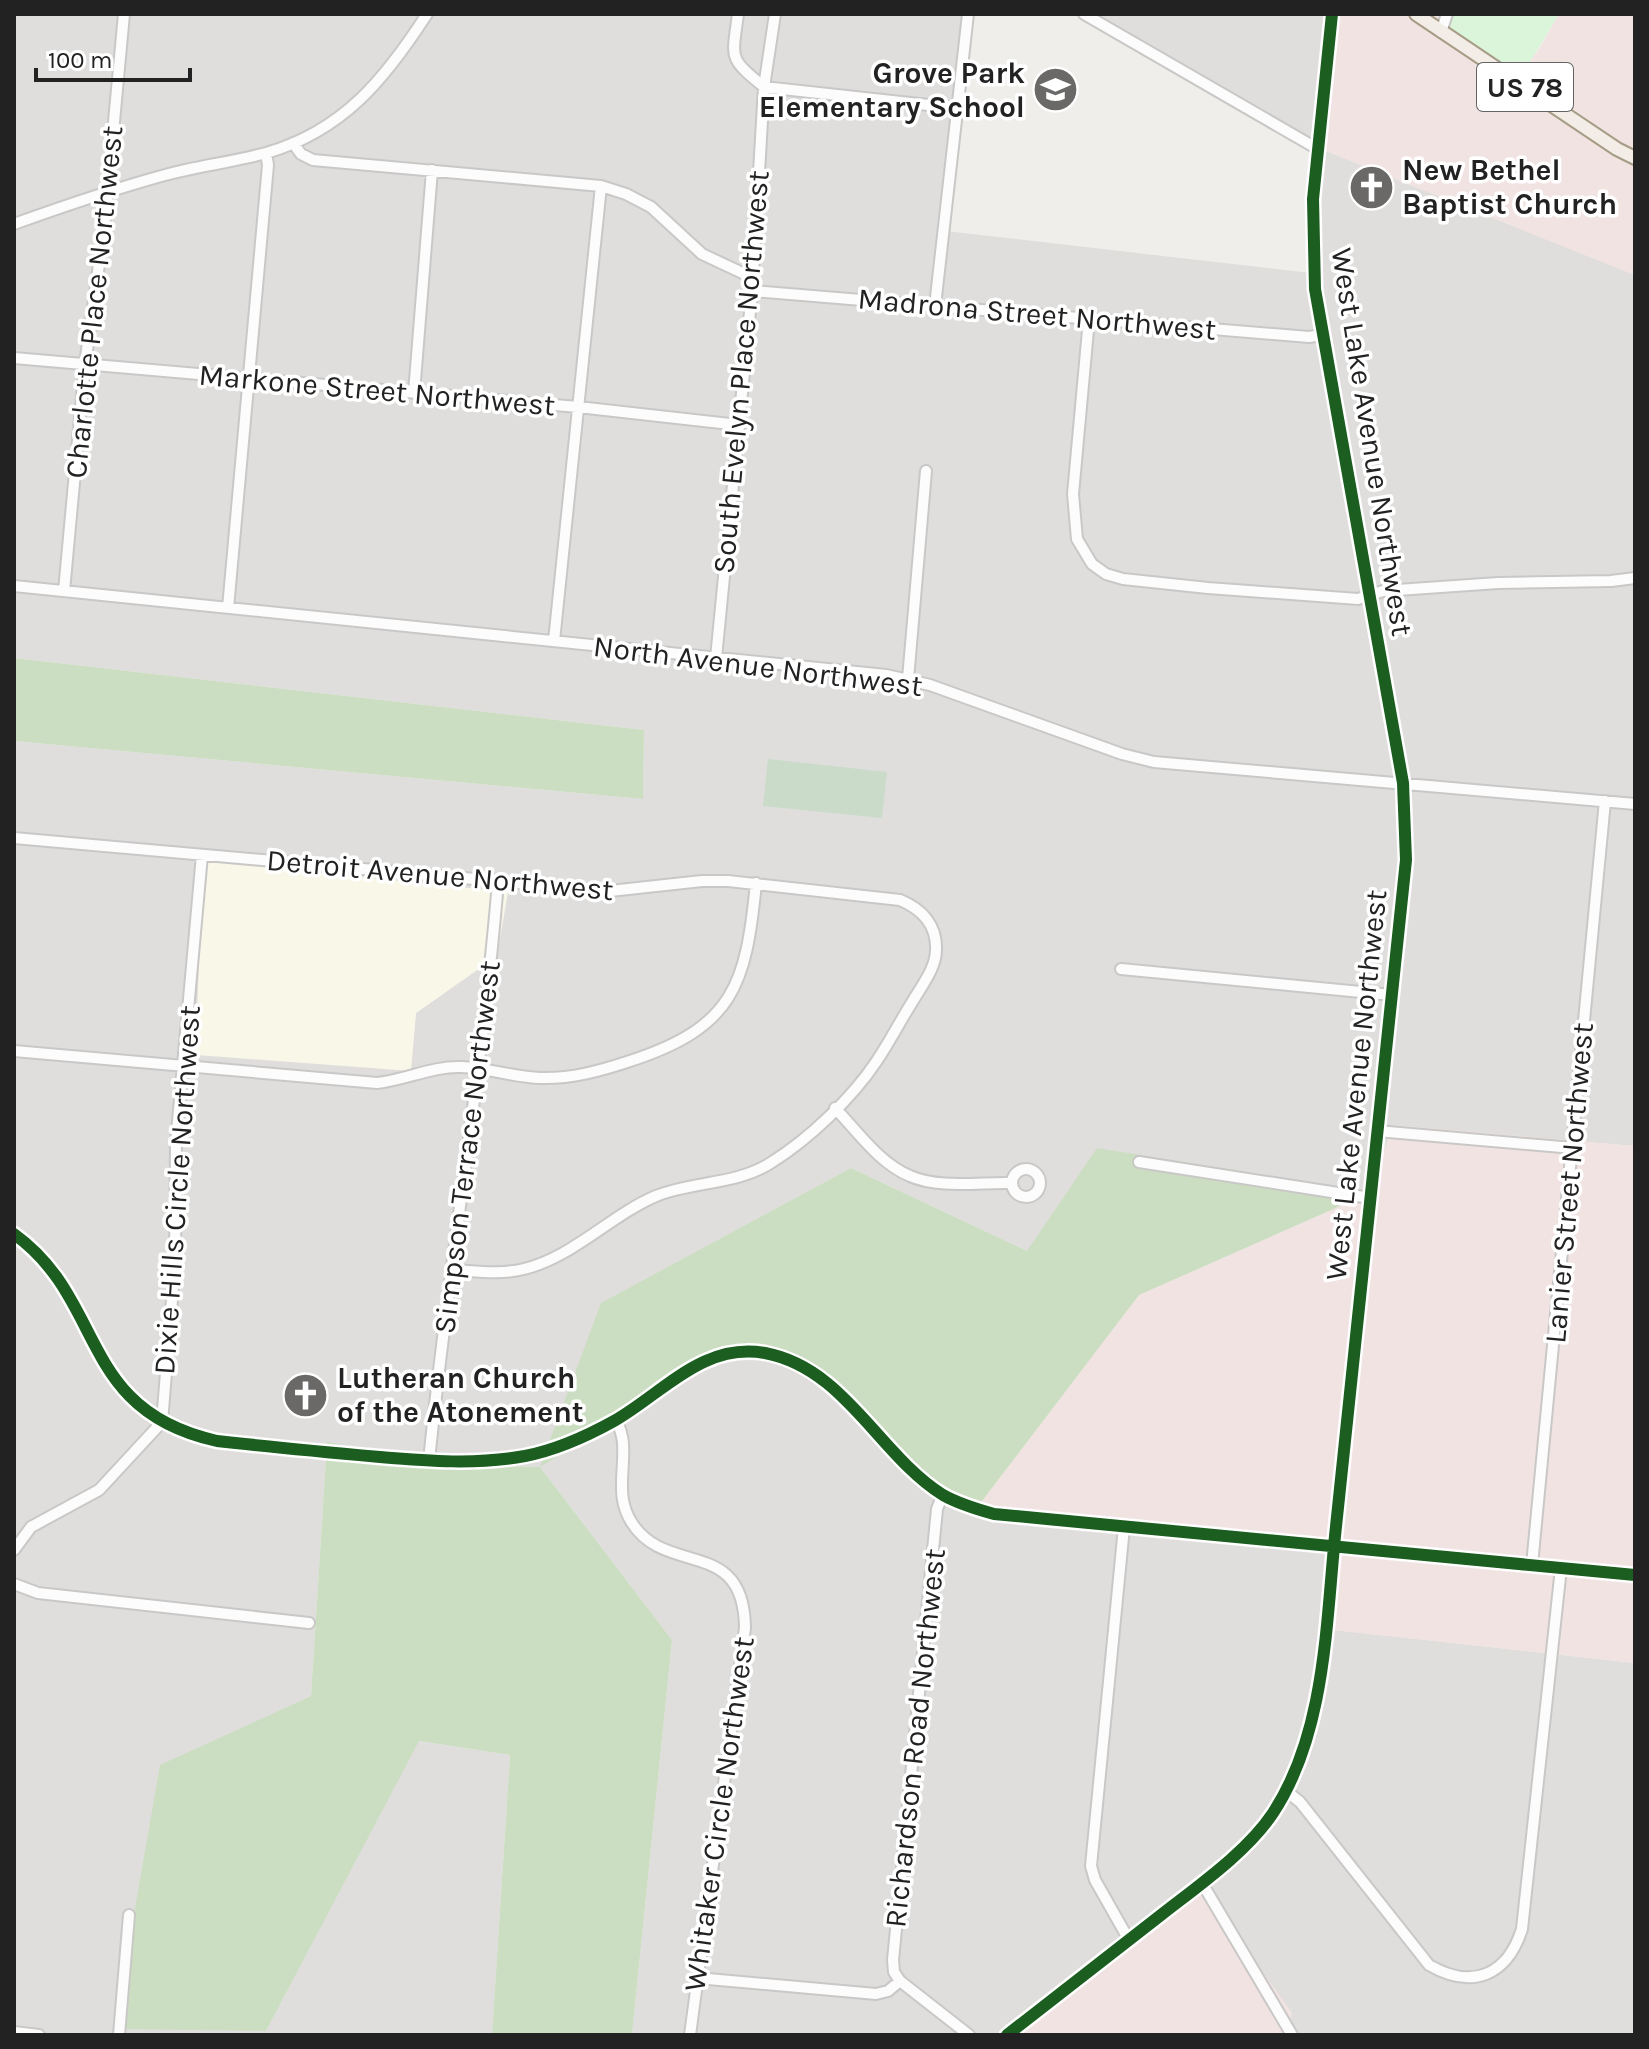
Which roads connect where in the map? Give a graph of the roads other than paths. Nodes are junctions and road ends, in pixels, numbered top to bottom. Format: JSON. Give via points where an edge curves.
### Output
{"nodes":[{"id":1,"x":124,"y":14,"type":"edge"},
{"id":2,"x":427,"y":14,"type":"edge"},
{"id":3,"x":738,"y":14,"type":"edge"},
{"id":4,"x":775,"y":14,"type":"edge"},
{"id":5,"x":968,"y":14,"type":"edge"},
{"id":6,"x":1084,"y":14,"type":"edge"},
{"id":7,"x":1332,"y":14,"type":"edge"},
{"id":8,"x":1416,"y":14,"type":"edge"},
{"id":9,"x":1447,"y":14,"type":"edge"},
{"id":10,"x":1441,"y":32,"type":"junction"},
{"id":11,"x":764,"y":87,"type":"junction"},
{"id":12,"x":956,"y":108,"type":"junction"},
{"id":13,"x":293,"y":143,"type":"junction"},
{"id":14,"x":1316,"y":148,"type":"junction"},
{"id":15,"x":266,"y":153,"type":"junction"},
{"id":16,"x":1635,"y":158,"type":"edge"},
{"id":17,"x":432,"y":170,"type":"junction"},
{"id":18,"x":601,"y":186,"type":"junction"},
{"id":19,"x":108,"y":191,"type":"junction"},
{"id":20,"x":14,"y":224,"type":"edge"},
{"id":21,"x":753,"y":278,"type":"junction"},
{"id":22,"x":752,"y":291,"type":"junction"},
{"id":23,"x":935,"y":306,"type":"junction"},
{"id":24,"x":1089,"y":319,"type":"junction"},
{"id":25,"x":1321,"y":335,"type":"junction"},
{"id":26,"x":14,"y":358,"type":"edge"},
{"id":27,"x":85,"y":364,"type":"junction"},
{"id":28,"x":249,"y":378,"type":"junction"},
{"id":29,"x":414,"y":393,"type":"junction"},
{"id":30,"x":578,"y":407,"type":"junction"},
{"id":31,"x":739,"y":425,"type":"junction"},
{"id":32,"x":926,"y":471,"type":"dead end"},
{"id":33,"x":1635,"y":578,"type":"edge"},
{"id":34,"x":14,"y":586,"type":"edge"},
{"id":35,"x":64,"y":591,"type":"junction"},
{"id":36,"x":1369,"y":596,"type":"junction"},
{"id":37,"x":228,"y":608,"type":"junction"},
{"id":38,"x":554,"y":641,"type":"junction"},
{"id":39,"x":716,"y":658,"type":"junction"},
{"id":40,"x":908,"y":679,"type":"junction"},
{"id":41,"x":1403,"y":783,"type":"junction"},
{"id":42,"x":1605,"y":801,"type":"junction"},
{"id":43,"x":1635,"y":804,"type":"edge"},
{"id":44,"x":14,"y":838,"type":"edge"},
{"id":45,"x":202,"y":855,"type":"junction"},
{"id":46,"x":498,"y":882,"type":"junction"},
{"id":47,"x":756,"y":883,"type":"junction"},
{"id":48,"x":1121,"y":969,"type":"dead end"},
{"id":49,"x":1392,"y":995,"type":"junction"},
{"id":50,"x":14,"y":1051,"type":"edge"},
{"id":51,"x":183,"y":1067,"type":"junction"},
{"id":52,"x":478,"y":1069,"type":"junction"},
{"id":53,"x":835,"y":1108,"type":"junction"},
{"id":54,"x":1377,"y":1131,"type":"junction"},
{"id":55,"x":1573,"y":1148,"type":"junction"},
{"id":56,"x":1139,"y":1162,"type":"dead end"},
{"id":57,"x":1011,"y":1183,"type":"dead end"},
{"id":58,"x":1370,"y":1198,"type":"junction"},
{"id":59,"x":14,"y":1234,"type":"edge"},
{"id":60,"x":451,"y":1270,"type":"junction"},
{"id":61,"x":617,"y":1420,"type":"junction"},
{"id":62,"x":162,"y":1422,"type":"junction"},
{"id":63,"x":429,"y":1461,"type":"junction"},
{"id":64,"x":943,"y":1494,"type":"junction"},
{"id":65,"x":1124,"y":1527,"type":"junction"},
{"id":66,"x":1333,"y":1547,"type":"junction"},
{"id":67,"x":14,"y":1550,"type":"edge"},
{"id":68,"x":1532,"y":1565,"type":"junction"},
{"id":69,"x":1561,"y":1568,"type":"junction"},
{"id":70,"x":1635,"y":1575,"type":"edge"},
{"id":71,"x":14,"y":1584,"type":"edge"},
{"id":72,"x":309,"y":1623,"type":"dead end"},
{"id":73,"x":1285,"y":1790,"type":"junction"},
{"id":74,"x":1202,"y":1883,"type":"junction"},
{"id":75,"x":129,"y":1915,"type":"dead end"},
{"id":76,"x":1129,"y":1940,"type":"junction"},
{"id":77,"x":697,"y":1978,"type":"junction"},
{"id":78,"x":900,"y":1981,"type":"junction"},
{"id":79,"x":14,"y":2032,"type":"edge"},
{"id":80,"x":39,"y":2035,"type":"edge"},
{"id":81,"x":119,"y":2035,"type":"edge"},
{"id":82,"x":690,"y":2035,"type":"edge"},
{"id":83,"x":969,"y":2035,"type":"edge"},
{"id":84,"x":1007,"y":2035,"type":"edge"},
{"id":85,"x":1292,"y":2035,"type":"edge"}],
"edges":[{"from":1,"to":19,"type":"street","name":"Charlotte Place Northwest"},
{"from":2,"to":13,"type":"street","via":[[369,94],[333,122]]},
{"from":3,"to":11,"type":"street","via":[[734,56]]},
{"from":4,"to":11,"type":"street","name":"South Evelyn Place Northwest"},
{"from":5,"to":12,"type":"street"},
{"from":6,"to":14,"type":"street"},
{"from":7,"to":14,"type":"street","name":"West Lake Avenue Northwest"},
{"from":8,"to":10,"type":"main road","number":"US 78"},
{"from":9,"to":10,"type":"street"},
{"from":10,"to":16,"type":"main road","number":"US 78"},
{"from":11,"to":12,"type":"street"},
{"from":11,"to":21,"type":"street","name":"South Evelyn Place Northwest"},
{"from":12,"to":23,"type":"street"},
{"from":13,"to":15,"type":"street"},
{"from":13,"to":17,"type":"street","via":[[313,160]]},
{"from":14,"to":25,"type":"street","name":"West Lake Avenue Northwest","via":[[1312,243]]},
{"from":15,"to":19,"type":"street"},
{"from":15,"to":28,"type":"street"},
{"from":17,"to":18,"type":"street"},
{"from":17,"to":29,"type":"street"},
{"from":18,"to":21,"type":"street","via":[[651,207],[702,254]]},
{"from":18,"to":30,"type":"street"},
{"from":19,"to":20,"type":"street"},
{"from":19,"to":27,"type":"street","name":"Charlotte Place Northwest"},
{"from":21,"to":22,"type":"street","name":"South Evelyn Place Northwest"},
{"from":22,"to":23,"type":"street","name":"Madrona Street Northwest"},
{"from":22,"to":31,"type":"street","name":"South Evelyn Place Northwest"},
{"from":23,"to":24,"type":"street","name":"Madrona Street Northwest"},
{"from":24,"to":25,"type":"street","name":"Madrona Street Northwest"},
{"from":24,"to":36,"type":"street","via":[[1073,494],[1077,539],[1092,564],[1123,579]]},
{"from":25,"to":36,"type":"street","name":"West Lake Avenue Northwest"},
{"from":26,"to":27,"type":"street","name":"Markone Street Northwest"},
{"from":27,"to":28,"type":"street","name":"Markone Street Northwest"},
{"from":27,"to":35,"type":"street","name":"Charlotte Place Northwest"},
{"from":28,"to":29,"type":"street","name":"Markone Street Northwest"},
{"from":28,"to":37,"type":"street"},
{"from":29,"to":30,"type":"street","name":"Markone Street Northwest"},
{"from":30,"to":31,"type":"street","name":"Markone Street Northwest"},
{"from":30,"to":38,"type":"street"},
{"from":31,"to":39,"type":"street","name":"South Evelyn Place Northwest"},
{"from":32,"to":40,"type":"street"},
{"from":33,"to":36,"type":"street","via":[[1498,583]]},
{"from":34,"to":35,"type":"street","name":"North Avenue Northwest"},
{"from":35,"to":37,"type":"street","name":"North Avenue Northwest"},
{"from":36,"to":41,"type":"street","name":"West Lake Avenue Northwest"},
{"from":37,"to":38,"type":"street","name":"North Avenue Northwest"},
{"from":38,"to":39,"type":"street","name":"North Avenue Northwest"},
{"from":39,"to":40,"type":"street","name":"North Avenue Northwest"},
{"from":40,"to":41,"type":"street","name":"North Avenue Northwest","via":[[1154,762]]},
{"from":41,"to":42,"type":"street","name":"North Avenue Northwest"},
{"from":41,"to":49,"type":"street","name":"West Lake Avenue Northwest","via":[[1406,860]]},
{"from":42,"to":43,"type":"street","name":"North Avenue Northwest"},
{"from":42,"to":55,"type":"street","name":"Lanier Street Northwest"},
{"from":44,"to":45,"type":"street","name":"Detroit Avenue Northwest"},
{"from":45,"to":46,"type":"street","name":"Detroit Avenue Northwest"},
{"from":45,"to":51,"type":"street","name":"Dixie Hills Circle Northwest"},
{"from":46,"to":47,"type":"street","name":"Detroit Avenue Northwest","via":[[610,891],[702,881]]},
{"from":46,"to":52,"type":"street","name":"Simpson Terrace Northwest"},
{"from":47,"to":52,"type":"street","via":[[741,974],[720,1009],[691,1036],[661,1051],[579,1076],[540,1078]]},
{"from":47,"to":53,"type":"street","name":"Detroit Avenue Northwest","via":[[900,900],[921,911],[934,931],[937,952],[930,972],[876,1062]]},
{"from":48,"to":49,"type":"street"},
{"from":49,"to":54,"type":"street","name":"West Lake Avenue Northwest"},
{"from":50,"to":51,"type":"street"},
{"from":51,"to":52,"type":"street","via":[[377,1083],[441,1068]]},
{"from":51,"to":62,"type":"street","name":"Dixie Hills Circle Northwest"},
{"from":52,"to":60,"type":"street","name":"Simpson Terrace Northwest"},
{"from":53,"to":57,"type":"street","via":[[909,1176]]},
{"from":53,"to":60,"type":"street","name":"Detroit Avenue Northwest","via":[[796,1147],[768,1165],[655,1197],[545,1262],[501,1273]]},
{"from":54,"to":55,"type":"street"},
{"from":54,"to":58,"type":"street","name":"West Lake Avenue Northwest"},
{"from":55,"to":68,"type":"street","name":"Lanier Street Northwest"},
{"from":56,"to":58,"type":"street"},
{"from":58,"to":66,"type":"street","name":"West Lake Avenue Northwest"},
{"from":59,"to":62,"type":"main road","via":[[56,1274],[116,1382]]},
{"from":60,"to":63,"type":"street","name":"Simpson Terrace Northwest"},
{"from":61,"to":63,"type":"main road","via":[[573,1442],[527,1456]]},
{"from":61,"to":64,"type":"main road","via":[[703,1362],[736,1352],[769,1354],[834,1389]]},
{"from":61,"to":77,"type":"street","name":"Whitaker Circle Northwest","via":[[623,1442],[622,1497],[633,1525],[659,1548],[720,1568],[737,1588],[745,1609]]},
{"from":62,"to":63,"type":"main road","via":[[217,1441]]},
{"from":62,"to":67,"type":"street","via":[[99,1490],[31,1527]]},
{"from":64,"to":65,"type":"main road","via":[[994,1514]]},
{"from":64,"to":78,"type":"street","name":"Richardson Road Northwest","via":[[937,1509],[893,1960]]},
{"from":65,"to":66,"type":"main road"},
{"from":65,"to":76,"type":"street","via":[[1091,1866]]},
{"from":66,"to":68,"type":"main road"},
{"from":66,"to":73,"type":"street","name":"West Lake Avenue Northwest","via":[[1319,1684]]},
{"from":68,"to":69,"type":"main road"},
{"from":69,"to":70,"type":"main road"},
{"from":69,"to":73,"type":"street","via":[[1522,1929],[1516,1949],[1501,1966],[1465,1978],[1429,1965]]},
{"from":71,"to":72,"type":"street","via":[[38,1593]]},
{"from":73,"to":74,"type":"street","name":"West Lake Avenue Northwest","via":[[1258,1832]]},
{"from":74,"to":76,"type":"street","name":"West Lake Avenue Northwest"},
{"from":74,"to":85,"type":"street"},
{"from":75,"to":81,"type":"street"},
{"from":76,"to":84,"type":"street","name":"West Lake Avenue Northwest"},
{"from":77,"to":78,"type":"street","via":[[876,1994]]},
{"from":77,"to":82,"type":"street","name":"Whitaker Circle Northwest"},
{"from":78,"to":83,"type":"street"},
{"from":79,"to":80,"type":"street"}]}
